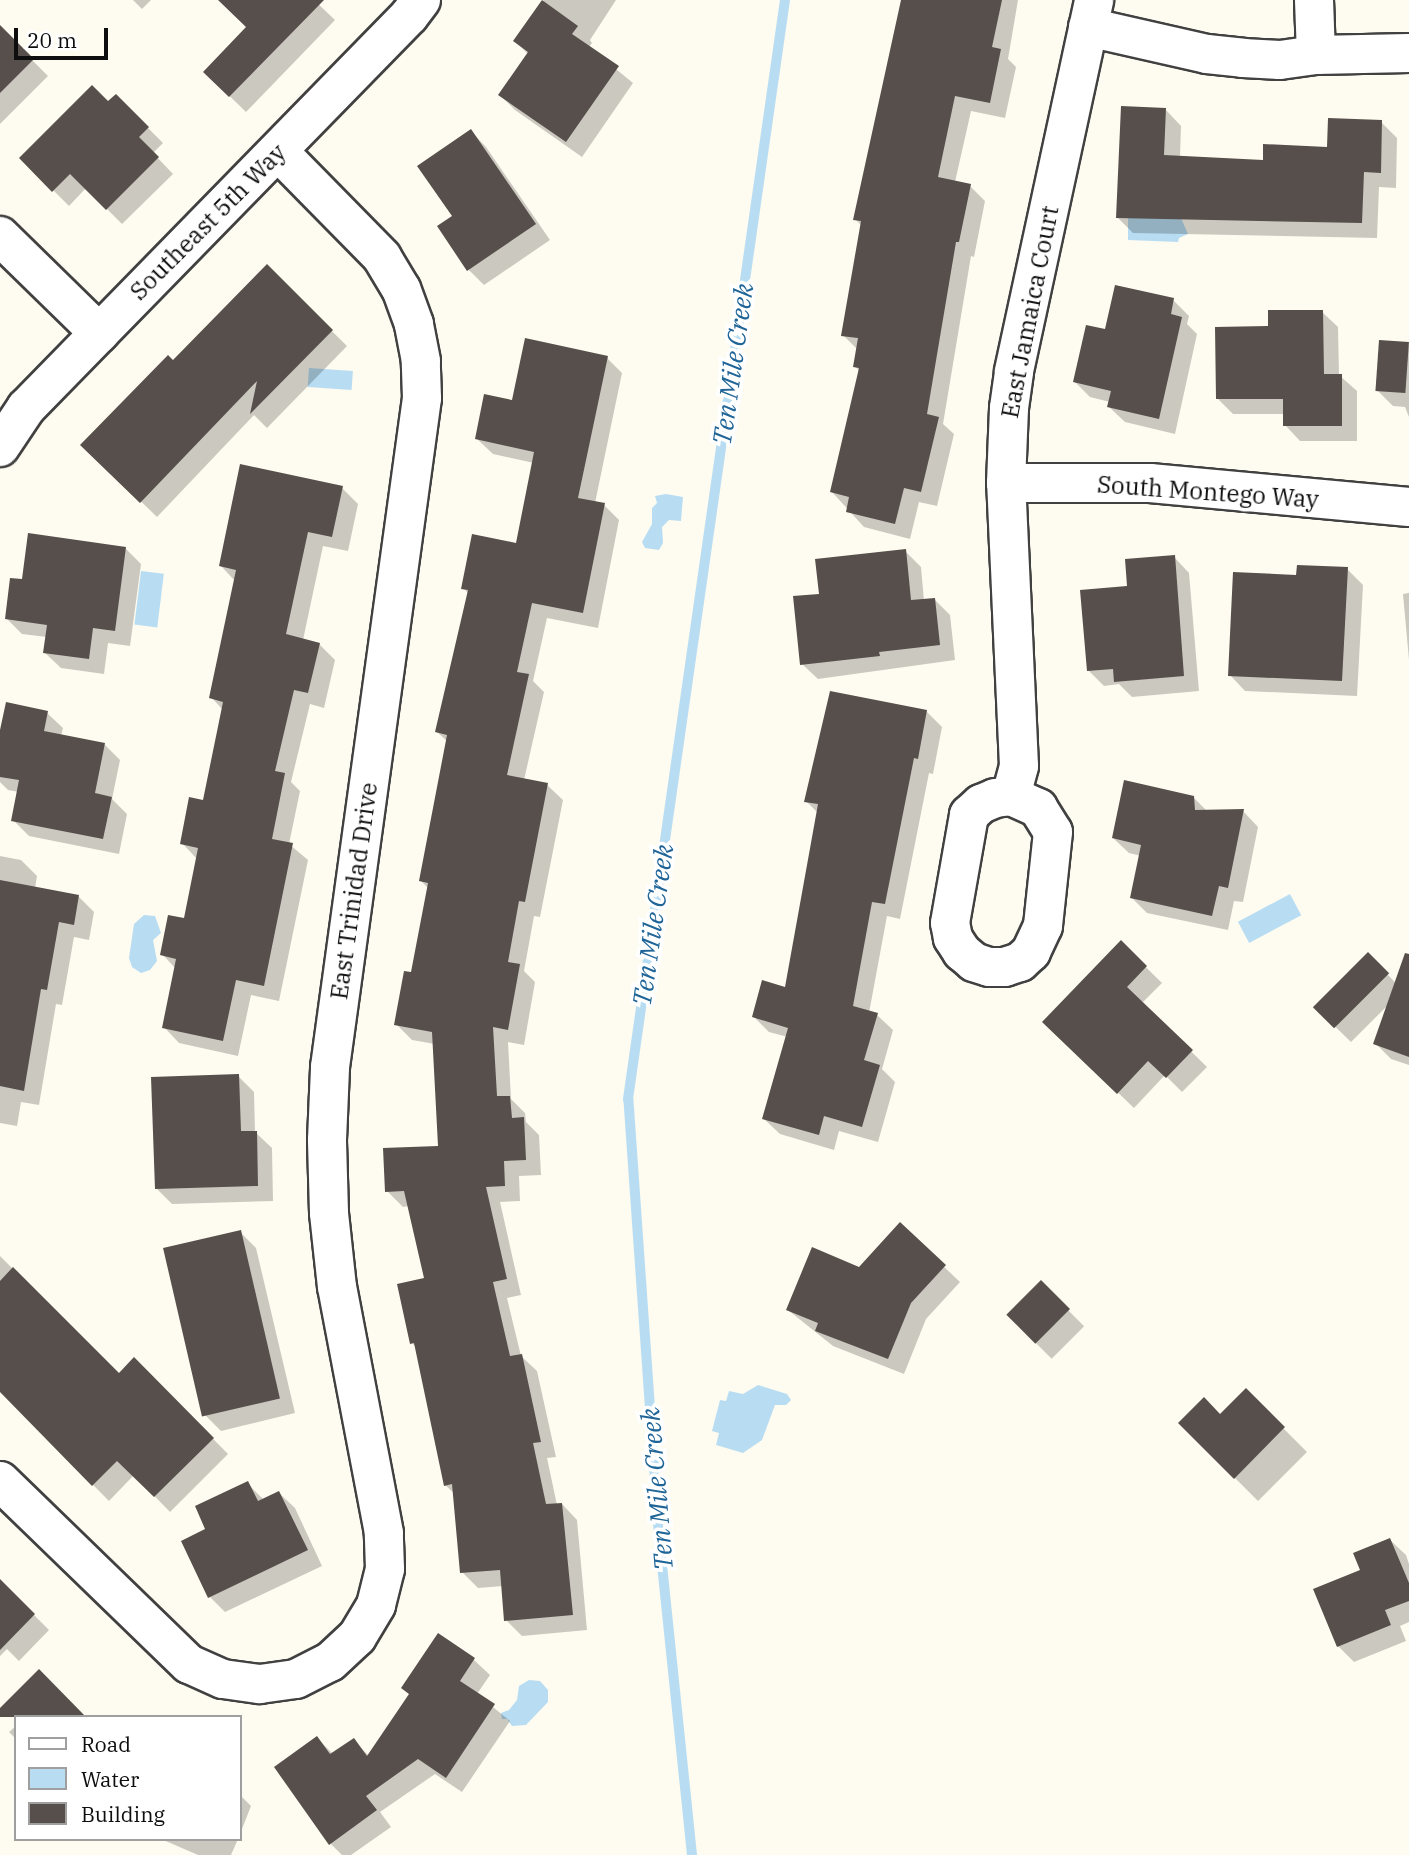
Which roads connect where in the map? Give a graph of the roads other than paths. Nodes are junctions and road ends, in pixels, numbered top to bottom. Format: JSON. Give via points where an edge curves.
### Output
{"nodes":[{"id":1,"x":421,"y":0,"type":"edge"},
{"id":2,"x":1314,"y":0,"type":"edge"},
{"id":3,"x":1091,"y":14,"type":"edge"},
{"id":4,"x":1409,"y":53,"type":"edge"},
{"id":5,"x":1316,"y":55,"type":"junction"},
{"id":6,"x":278,"y":151,"type":"junction"},
{"id":7,"x":0,"y":236,"type":"edge"},
{"id":8,"x":99,"y":333,"type":"junction"},
{"id":9,"x":0,"y":447,"type":"edge"},
{"id":10,"x":1006,"y":483,"type":"junction"},
{"id":11,"x":1409,"y":507,"type":"edge"},
{"id":12,"x":1011,"y":796,"type":"dead end"},
{"id":13,"x":0,"y":1481,"type":"edge"}],
"edges":[{"from":1,"to":6,"type":"street","name":"Southeast 5th Way"},
{"from":2,"to":5,"type":"street"},
{"from":3,"to":5,"type":"street","via":[[1231,57],[1280,60]]},
{"from":3,"to":10,"type":"street","name":"East Jamaica Court","via":[[1014,371]]},
{"from":4,"to":5,"type":"street"},
{"from":6,"to":8,"type":"street","name":"Southeast 5th Way"},
{"from":6,"to":13,"type":"street","name":"East Trinidad Drive","via":[[382,257],[401,289],[421,360],[422,398],[330,1067],[327,1140],[328,1213],[337,1287],[384,1533],[385,1569],[376,1605],[357,1637],[330,1662],[296,1679],[260,1684],[223,1679],[189,1664]]},
{"from":7,"to":8,"type":"street"},
{"from":8,"to":9,"type":"street","name":"Southeast 5th Way","via":[[26,408]]},
{"from":10,"to":11,"type":"street","name":"South Montego Way","via":[[1150,483]]},
{"from":10,"to":12,"type":"street","name":"East Jamaica Court","via":[[1019,766]]}]}
